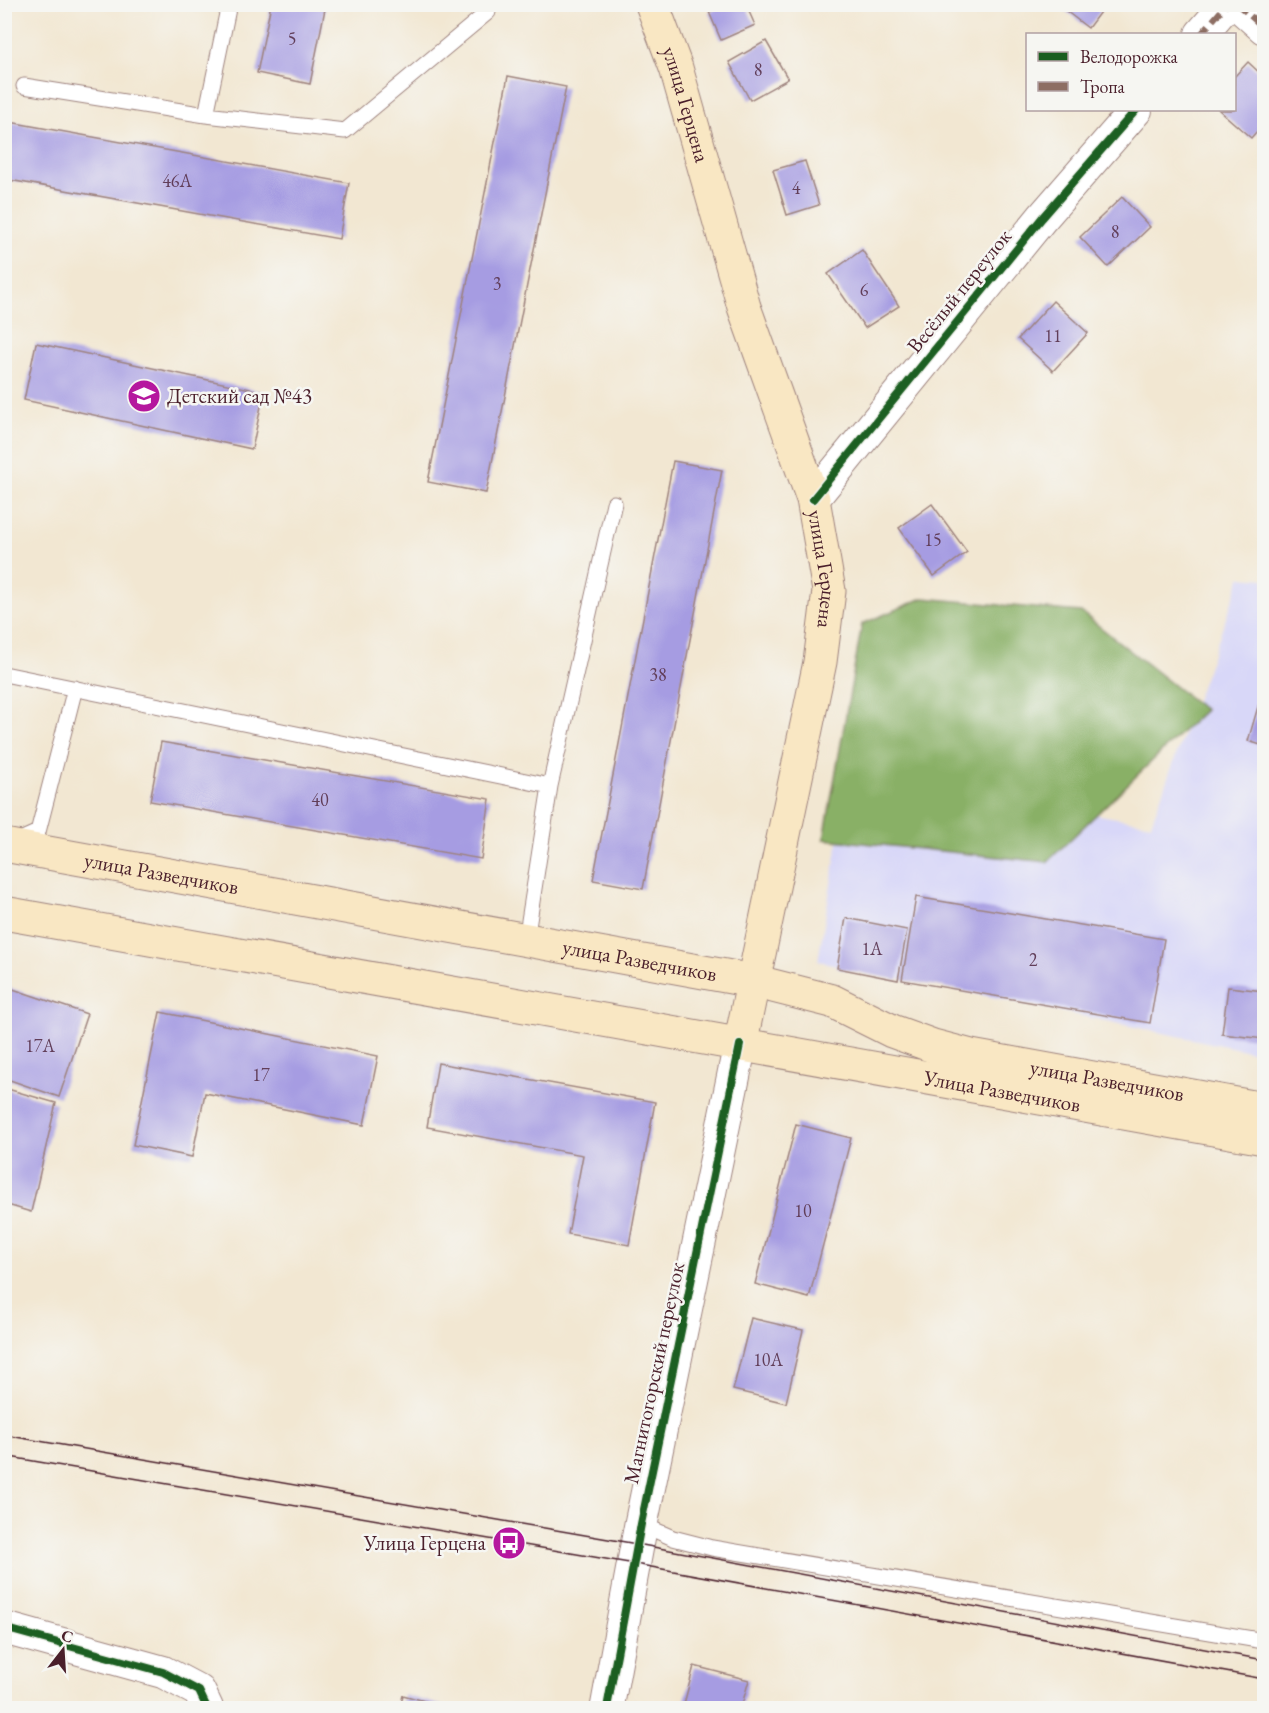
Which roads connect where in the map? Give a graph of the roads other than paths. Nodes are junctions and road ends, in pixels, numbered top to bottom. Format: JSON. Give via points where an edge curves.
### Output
{"nodes":[{"id":1,"x":230,"y":4,"type":"edge"},
{"id":2,"x":652,"y":4,"type":"edge"},
{"id":3,"x":1227,"y":4,"type":"edge"},
{"id":4,"x":1236,"y":4,"type":"edge"},
{"id":5,"x":488,"y":12,"type":"dead end"},
{"id":6,"x":1264,"y":28,"type":"edge"},
{"id":7,"x":1202,"y":33,"type":"edge"},
{"id":8,"x":24,"y":86,"type":"dead end"},
{"id":9,"x":1135,"y":111,"type":"edge"},
{"id":10,"x":206,"y":115,"type":"junction"},
{"id":11,"x":813,"y":499,"type":"junction"},
{"id":12,"x":614,"y":503,"type":"dead end"},
{"id":13,"x":4,"y":674,"type":"edge"},
{"id":14,"x":75,"y":688,"type":"junction"},
{"id":15,"x":550,"y":786,"type":"junction"},
{"id":16,"x":5,"y":846,"type":"edge"},
{"id":17,"x":4,"y":913,"type":"edge"},
{"id":18,"x":526,"y":940,"type":"junction"},
{"id":19,"x":753,"y":981,"type":"junction"},
{"id":20,"x":740,"y":1045,"type":"junction"},
{"id":21,"x":1264,"y":1108,"type":"edge"},
{"id":22,"x":1264,"y":1138,"type":"edge"},
{"id":23,"x":641,"y":1524,"type":"junction"},
{"id":24,"x":4,"y":1628,"type":"edge"},
{"id":25,"x":1264,"y":1641,"type":"edge"},
{"id":26,"x":207,"y":1708,"type":"edge"},
{"id":27,"x":607,"y":1708,"type":"edge"}],
"edges":[{"from":1,"to":10,"type":"lane"},
{"from":2,"to":11,"type":"main road","name":"улица Герцена","via":[[676,68],[744,307]]},
{"from":3,"to":7,"type":"street"},
{"from":4,"to":6,"type":"street"},
{"from":5,"to":10,"type":"lane","via":[[345,131]]},
{"from":8,"to":10,"type":"lane"},
{"from":9,"to":11,"type":"street","name":"Весёлый переулок","via":[[1042,218]]},
{"from":11,"to":19,"type":"main road","name":"улица Герцена","via":[[829,591],[820,662]]},
{"from":12,"to":15,"type":"lane"},
{"from":13,"to":14,"type":"lane"},
{"from":14,"to":15,"type":"lane"},
{"from":14,"to":16,"type":"lane","via":[[39,832]]},
{"from":15,"to":18,"type":"lane"},
{"from":16,"to":18,"type":"main road","name":"улица Разведчиков"},
{"from":17,"to":20,"type":"main road"},
{"from":18,"to":19,"type":"main road","name":"улица Разведчиков"},
{"from":19,"to":20,"type":"main road","name":"улица Герцена"},
{"from":19,"to":21,"type":"main road","name":"улица Разведчиков","via":[[832,1001],[892,1031],[971,1056]]},
{"from":20,"to":22,"type":"main road","name":"Улица Разведчиков"},
{"from":20,"to":23,"type":"street","name":"Магнитогорский переулок"},
{"from":23,"to":25,"type":"lane","via":[[673,1538],[712,1548]]},
{"from":23,"to":27,"type":"street","name":"Магнитогорский переулок"},
{"from":24,"to":26,"type":"street","via":[[163,1672],[199,1691]]}]}
